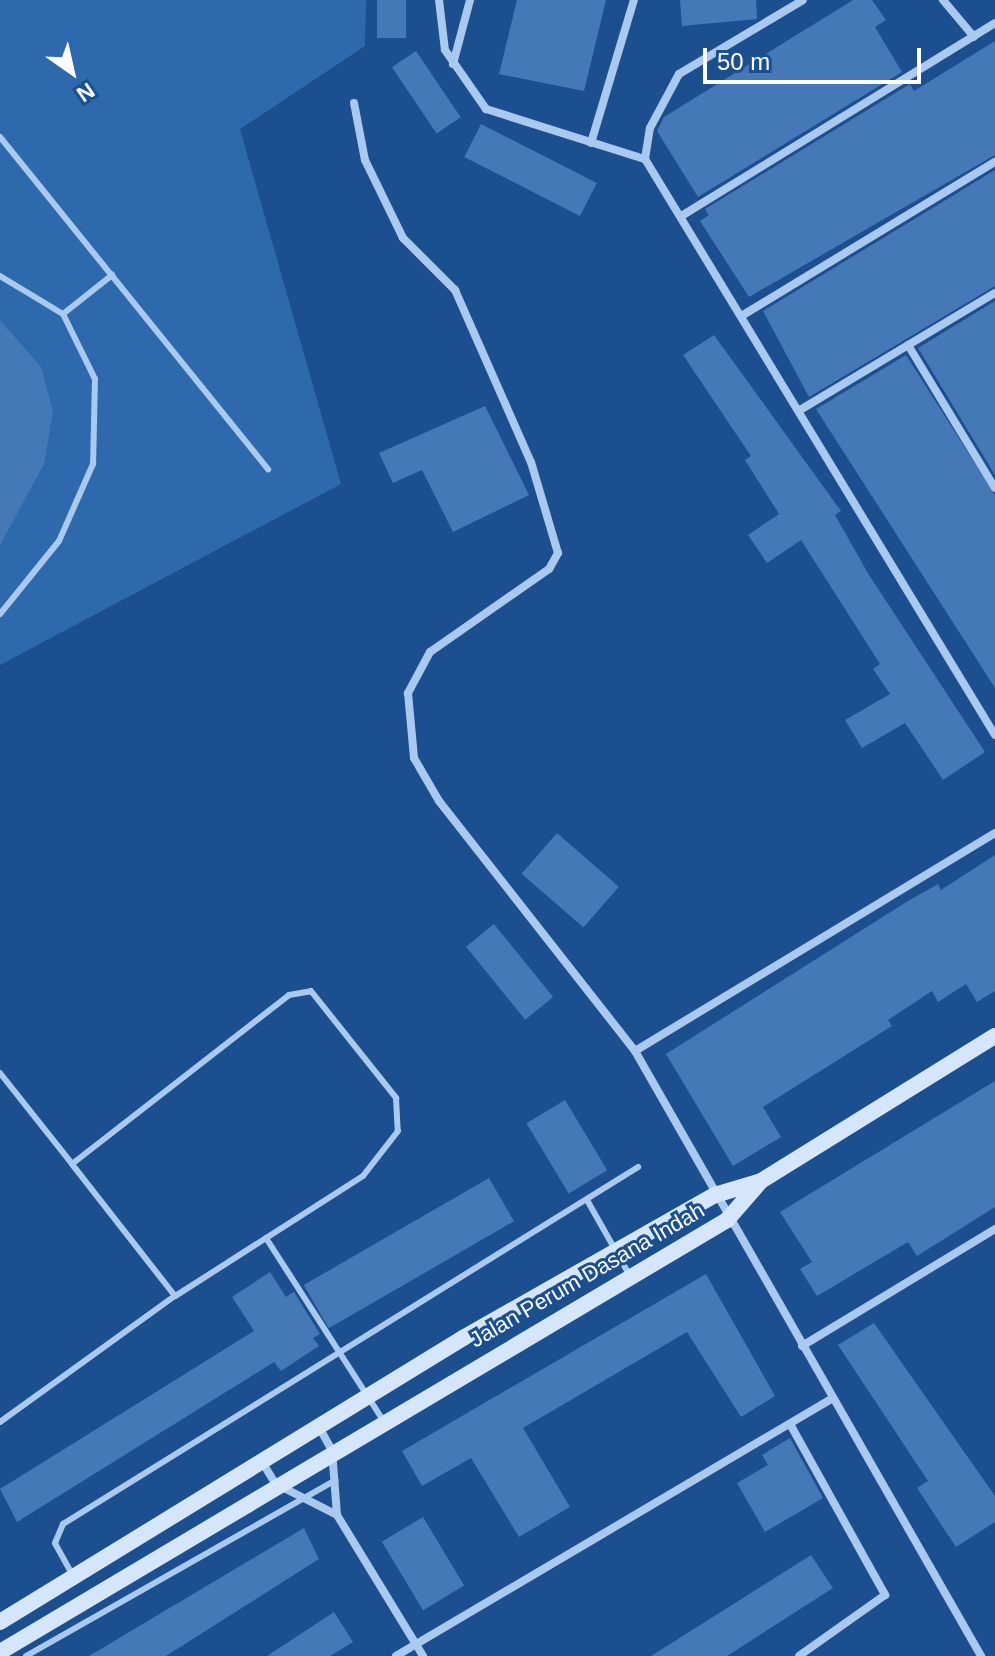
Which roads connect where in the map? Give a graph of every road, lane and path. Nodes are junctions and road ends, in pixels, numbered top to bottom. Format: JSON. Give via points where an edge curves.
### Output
{"nodes":[{"id":1,"x":439,"y":0,"type":"edge"},
{"id":2,"x":470,"y":0,"type":"edge"},
{"id":3,"x":634,"y":0,"type":"edge"},
{"id":4,"x":803,"y":0,"type":"edge"},
{"id":5,"x":943,"y":0,"type":"edge"},
{"id":6,"x":995,"y":23,"type":"edge"},
{"id":7,"x":974,"y":37,"type":"junction"},
{"id":8,"x":453,"y":64,"type":"junction"},
{"id":9,"x":354,"y":103,"type":"dead end"},
{"id":10,"x":0,"y":137,"type":"edge"},
{"id":11,"x":591,"y":143,"type":"junction"},
{"id":12,"x":645,"y":159,"type":"junction"},
{"id":13,"x":995,"y":162,"type":"edge"},
{"id":14,"x":683,"y":215,"type":"junction"},
{"id":15,"x":112,"y":275,"type":"junction"},
{"id":16,"x":0,"y":276,"type":"edge"},
{"id":17,"x":995,"y":293,"type":"edge"},
{"id":18,"x":63,"y":314,"type":"junction"},
{"id":19,"x":743,"y":315,"type":"junction"},
{"id":20,"x":908,"y":345,"type":"junction"},
{"id":21,"x":800,"y":410,"type":"junction"},
{"id":22,"x":268,"y":469,"type":"dead end"},
{"id":23,"x":995,"y":488,"type":"edge"},
{"id":24,"x":0,"y":614,"type":"edge"},
{"id":25,"x":995,"y":735,"type":"edge"},
{"id":26,"x":995,"y":833,"type":"edge"},
{"id":27,"x":995,"y":1036,"type":"edge"},
{"id":28,"x":635,"y":1051,"type":"junction"},
{"id":29,"x":0,"y":1073,"type":"edge"},
{"id":30,"x":72,"y":1164,"type":"junction"},
{"id":31,"x":638,"y":1167,"type":"dead end"},
{"id":32,"x":761,"y":1181,"type":"junction"},
{"id":33,"x":715,"y":1195,"type":"junction"},
{"id":34,"x":587,"y":1200,"type":"junction"},
{"id":35,"x":727,"y":1220,"type":"junction"},
{"id":36,"x":995,"y":1229,"type":"edge"},
{"id":37,"x":266,"y":1238,"type":"junction"},
{"id":38,"x":616,"y":1251,"type":"junction"},
{"id":39,"x":630,"y":1276,"type":"junction"},
{"id":40,"x":175,"y":1296,"type":"junction"},
{"id":41,"x":802,"y":1346,"type":"junction"},
{"id":42,"x":339,"y":1354,"type":"junction"},
{"id":43,"x":367,"y":1397,"type":"junction"},
{"id":44,"x":833,"y":1398,"type":"junction"},
{"id":45,"x":382,"y":1419,"type":"junction"},
{"id":46,"x":0,"y":1422,"type":"edge"},
{"id":47,"x":790,"y":1424,"type":"junction"},
{"id":48,"x":319,"y":1427,"type":"junction"},
{"id":49,"x":332,"y":1450,"type":"junction"},
{"id":50,"x":262,"y":1462,"type":"junction"},
{"id":51,"x":336,"y":1480,"type":"junction"},
{"id":52,"x":276,"y":1484,"type":"junction"},
{"id":53,"x":303,"y":1500,"type":"junction"},
{"id":54,"x":337,"y":1515,"type":"junction"},
{"id":55,"x":74,"y":1577,"type":"junction"},
{"id":56,"x":0,"y":1622,"type":"edge"},
{"id":57,"x":416,"y":1644,"type":"junction"},
{"id":58,"x":0,"y":1652,"type":"edge"},
{"id":59,"x":26,"y":1656,"type":"edge"},
{"id":60,"x":396,"y":1656,"type":"edge"},
{"id":61,"x":423,"y":1656,"type":"edge"},
{"id":62,"x":799,"y":1656,"type":"edge"},
{"id":63,"x":981,"y":1656,"type":"edge"}],
"edges":[{"from":1,"to":8,"type":"street"},
{"from":2,"to":8,"type":"street"},
{"from":3,"to":11,"type":"street"},
{"from":4,"to":12,"type":"street","via":[[679,74],[654,117]]},
{"from":5,"to":7,"type":"street"},
{"from":6,"to":7,"type":"street"},
{"from":7,"to":14,"type":"street"},
{"from":8,"to":11,"type":"street","via":[[486,109]]},
{"from":9,"to":28,"type":"street","via":[[365,160],[403,238],[455,290],[531,462],[558,553],[549,569],[430,652],[408,693],[414,758],[439,801]]},
{"from":10,"to":15,"type":"lane"},
{"from":11,"to":12,"type":"street"},
{"from":12,"to":14,"type":"street"},
{"from":13,"to":19,"type":"street"},
{"from":14,"to":19,"type":"street"},
{"from":15,"to":18,"type":"lane"},
{"from":15,"to":22,"type":"lane"},
{"from":16,"to":18,"type":"lane"},
{"from":17,"to":20,"type":"street"},
{"from":18,"to":24,"type":"lane","via":[[95,379],[93,464],[59,541]]},
{"from":19,"to":21,"type":"street"},
{"from":20,"to":21,"type":"street"},
{"from":20,"to":23,"type":"street"},
{"from":21,"to":25,"type":"street"},
{"from":26,"to":28,"type":"street"},
{"from":27,"to":32,"type":"street"},
{"from":28,"to":33,"type":"street"},
{"from":29,"to":30,"type":"lane"},
{"from":30,"to":37,"type":"lane","via":[[289,995],[311,991],[396,1098],[398,1131],[363,1176]]},
{"from":30,"to":40,"type":"lane"},
{"from":31,"to":34,"type":"lane"},
{"from":32,"to":33,"type":"street","name":"Jalan Perum Dasana Indah"},
{"from":32,"to":35,"type":"street","name":"Jalan Perum Dasana Indah"},
{"from":33,"to":35,"type":"street"},
{"from":33,"to":38,"type":"street","name":"Jalan Perum Dasana Indah"},
{"from":34,"to":38,"type":"lane"},
{"from":34,"to":42,"type":"lane"},
{"from":35,"to":39,"type":"street","name":"Jalan Perum Dasana Indah"},
{"from":35,"to":41,"type":"street"},
{"from":36,"to":41,"type":"street"},
{"from":37,"to":40,"type":"lane"},
{"from":37,"to":42,"type":"lane"},
{"from":38,"to":39,"type":"lane"},
{"from":38,"to":43,"type":"street","name":"Jalan Perum Dasana Indah"},
{"from":39,"to":45,"type":"street","name":"Jalan Perum Dasana Indah"},
{"from":40,"to":46,"type":"lane"},
{"from":41,"to":44,"type":"street"},
{"from":42,"to":43,"type":"lane"},
{"from":42,"to":55,"type":"lane","via":[[63,1524],[55,1543]]},
{"from":43,"to":45,"type":"lane"},
{"from":43,"to":48,"type":"street","name":"Jalan Perum Dasana Indah"},
{"from":44,"to":47,"type":"street"},
{"from":44,"to":63,"type":"street"},
{"from":45,"to":49,"type":"street","name":"Jalan Perum Dasana Indah"},
{"from":47,"to":57,"type":"street"},
{"from":47,"to":62,"type":"street","via":[[885,1595]]},
{"from":48,"to":49,"type":"street"},
{"from":48,"to":50,"type":"street","name":"Jalan Perum Dasana Indah"},
{"from":49,"to":51,"type":"street"},
{"from":49,"to":52,"type":"street","name":"Jalan Perum Dasana Indah"},
{"from":50,"to":52,"type":"street"},
{"from":50,"to":55,"type":"street","name":"Jalan Perum Dasana Indah"},
{"from":51,"to":53,"type":"lane"},
{"from":51,"to":54,"type":"street"},
{"from":52,"to":53,"type":"street"},
{"from":52,"to":58,"type":"street","name":"Jalan Perum Dasana Indah"},
{"from":53,"to":54,"type":"street"},
{"from":53,"to":59,"type":"lane"},
{"from":54,"to":57,"type":"street"},
{"from":55,"to":56,"type":"street","name":"Jalan Perum Dasana Indah"},
{"from":57,"to":60,"type":"street"},
{"from":57,"to":61,"type":"street"}]}
